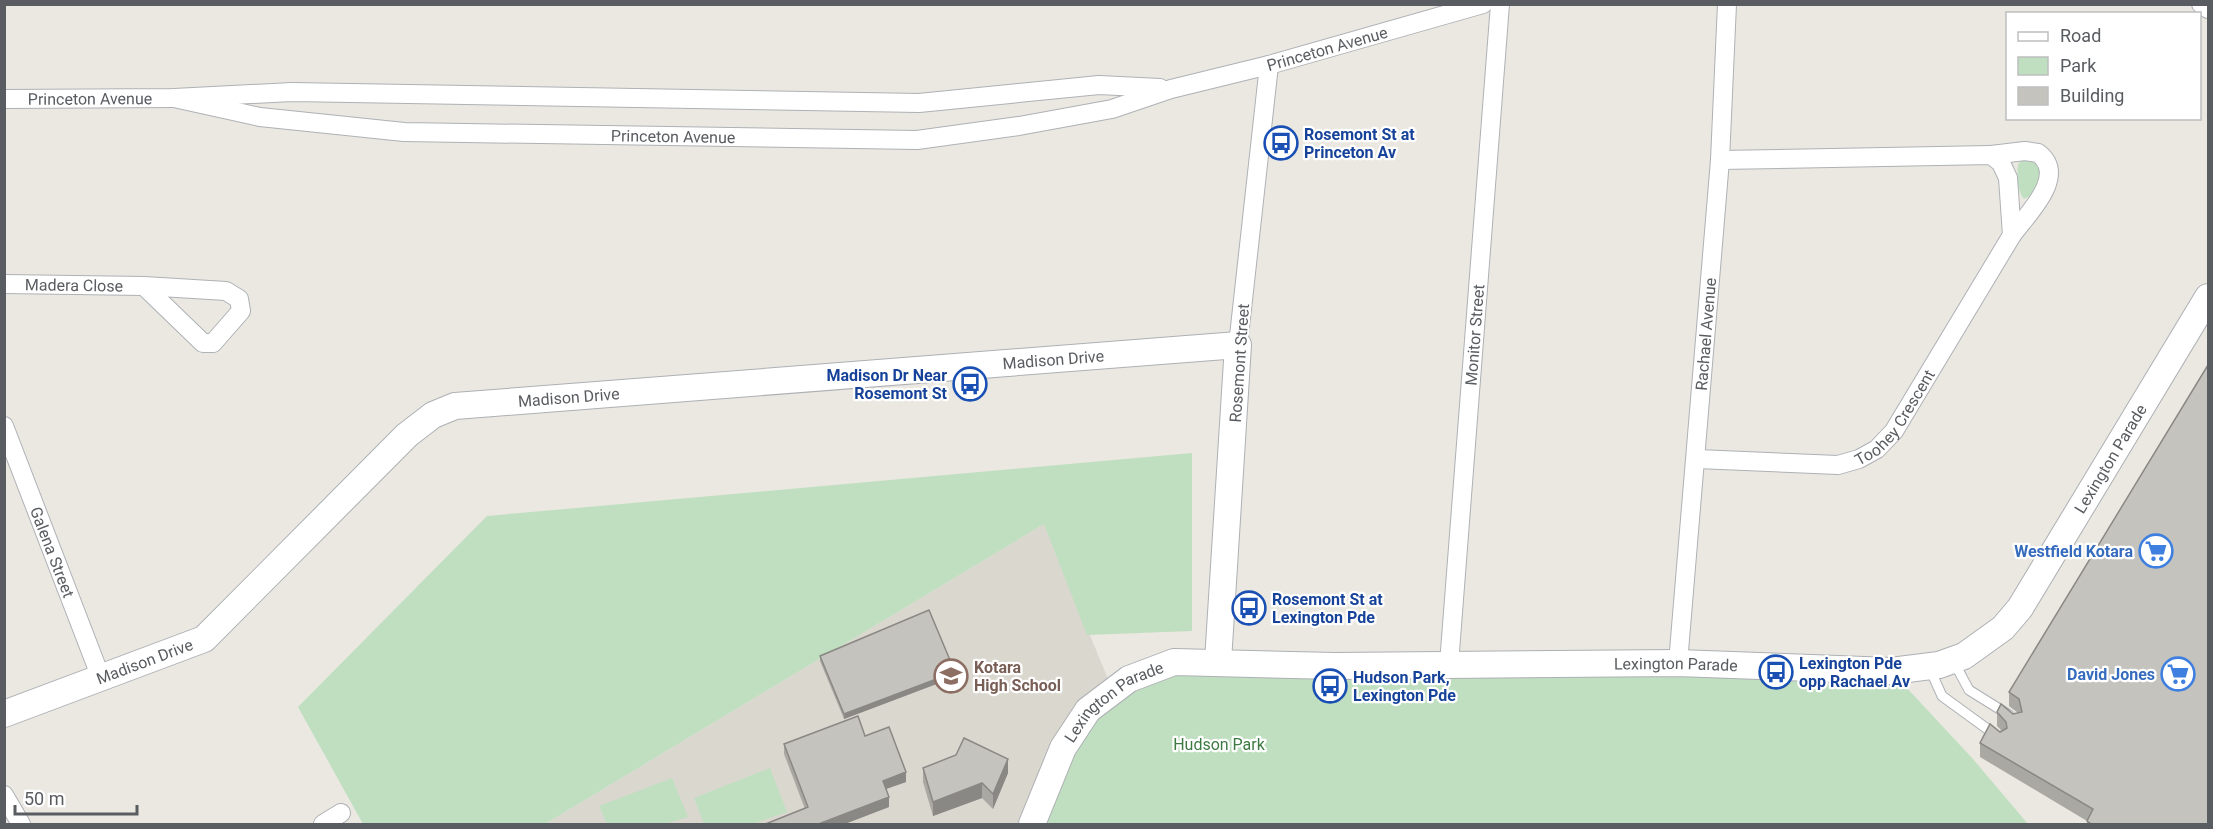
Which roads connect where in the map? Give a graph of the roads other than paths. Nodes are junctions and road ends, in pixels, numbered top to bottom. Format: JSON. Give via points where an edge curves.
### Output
{"nodes":[{"id":1,"x":1483,"y":4,"type":"edge"},
{"id":2,"x":1500,"y":4,"type":"edge"},
{"id":3,"x":1727,"y":4,"type":"edge"},
{"id":4,"x":2201,"y":4,"type":"edge"},
{"id":5,"x":2208,"y":9,"type":"edge"},
{"id":6,"x":1269,"y":65,"type":"junction"},
{"id":7,"x":1171,"y":89,"type":"junction"},
{"id":8,"x":174,"y":98,"type":"junction"},
{"id":9,"x":4,"y":99,"type":"edge"},
{"id":10,"x":1991,"y":155,"type":"junction"},
{"id":11,"x":1720,"y":160,"type":"junction"},
{"id":12,"x":2012,"y":235,"type":"junction"},
{"id":13,"x":4,"y":284,"type":"edge"},
{"id":14,"x":144,"y":286,"type":"junction"},
{"id":15,"x":2208,"y":297,"type":"edge"},
{"id":16,"x":1238,"y":345,"type":"junction"},
{"id":17,"x":4,"y":426,"type":"edge"},
{"id":18,"x":1697,"y":459,"type":"junction"},
{"id":19,"x":1953,"y":660,"type":"junction"},
{"id":20,"x":1218,"y":661,"type":"junction"},
{"id":21,"x":1678,"y":663,"type":"junction"},
{"id":22,"x":1449,"y":664,"type":"junction"},
{"id":23,"x":1928,"y":666,"type":"junction"},
{"id":24,"x":101,"y":678,"type":"junction"},
{"id":25,"x":4,"y":714,"type":"edge"},
{"id":26,"x":2016,"y":722,"type":"edge"},
{"id":27,"x":2001,"y":740,"type":"edge"},
{"id":28,"x":4,"y":795,"type":"edge"},
{"id":29,"x":341,"y":813,"type":"dead end"},
{"id":30,"x":21,"y":825,"type":"edge"},
{"id":31,"x":323,"y":825,"type":"edge"},
{"id":32,"x":1032,"y":825,"type":"edge"}],
"edges":[{"from":1,"to":6,"type":"street","name":"Princeton Avenue"},
{"from":2,"to":22,"type":"street","name":"Monitor Street"},
{"from":3,"to":11,"type":"street","name":"Rachael Avenue"},
{"from":4,"to":5,"type":"street"},
{"from":6,"to":7,"type":"street","name":"Princeton Avenue"},
{"from":6,"to":16,"type":"street","name":"Rosemont Street"},
{"from":7,"to":8,"type":"street","name":"Princeton Avenue","via":[[1099,85],[919,103],[292,92]]},
{"from":7,"to":8,"type":"street","name":"Princeton Avenue","via":[[1112,109],[917,140],[404,132],[260,117]]},
{"from":8,"to":9,"type":"street","name":"Princeton Avenue"},
{"from":10,"to":11,"type":"street","name":"Toohey Crescent"},
{"from":10,"to":12,"type":"street","via":[[2008,178]]},
{"from":10,"to":12,"type":"street","name":"Toohey Crescent","via":[[2038,153],[2050,167],[2046,187]]},
{"from":11,"to":18,"type":"street","name":"Rachael Avenue"},
{"from":12,"to":18,"type":"street","name":"Toohey Crescent","via":[[1894,431],[1877,449],[1839,465]]},
{"from":13,"to":14,"type":"street","name":"Madera Close"},
{"from":14,"to":14,"type":"street","name":"Madera Close","via":[[226,291],[238,299],[242,311],[213,343],[203,344]]},
{"from":15,"to":19,"type":"main road","name":"Lexington Parade","via":[[2020,608],[1986,643]]},
{"from":16,"to":20,"type":"main road","name":"Rosemont Street"},
{"from":16,"to":24,"type":"main road","name":"Madison Drive","via":[[455,406],[433,415],[407,435],[204,639]]},
{"from":17,"to":24,"type":"street","name":"Galena Street"},
{"from":18,"to":21,"type":"street","name":"Rachael Avenue"},
{"from":19,"to":23,"type":"main road","name":"Lexington Parade"},
{"from":19,"to":26,"type":"lane","via":[[1969,690]]},
{"from":20,"to":22,"type":"main road","name":"Lexington Parade","via":[[1335,666]]},
{"from":20,"to":32,"type":"main road","name":"Lexington Parade","via":[[1174,662],[1129,679],[1088,710],[1064,748]]},
{"from":21,"to":22,"type":"main road","name":"Lexington Parade"},
{"from":21,"to":23,"type":"main road","name":"Lexington Parade","via":[[1891,671]]},
{"from":23,"to":27,"type":"lane","via":[[1942,696]]},
{"from":24,"to":25,"type":"main road","name":"Madison Drive"},
{"from":28,"to":30,"type":"street"},
{"from":29,"to":31,"type":"street"}]}
